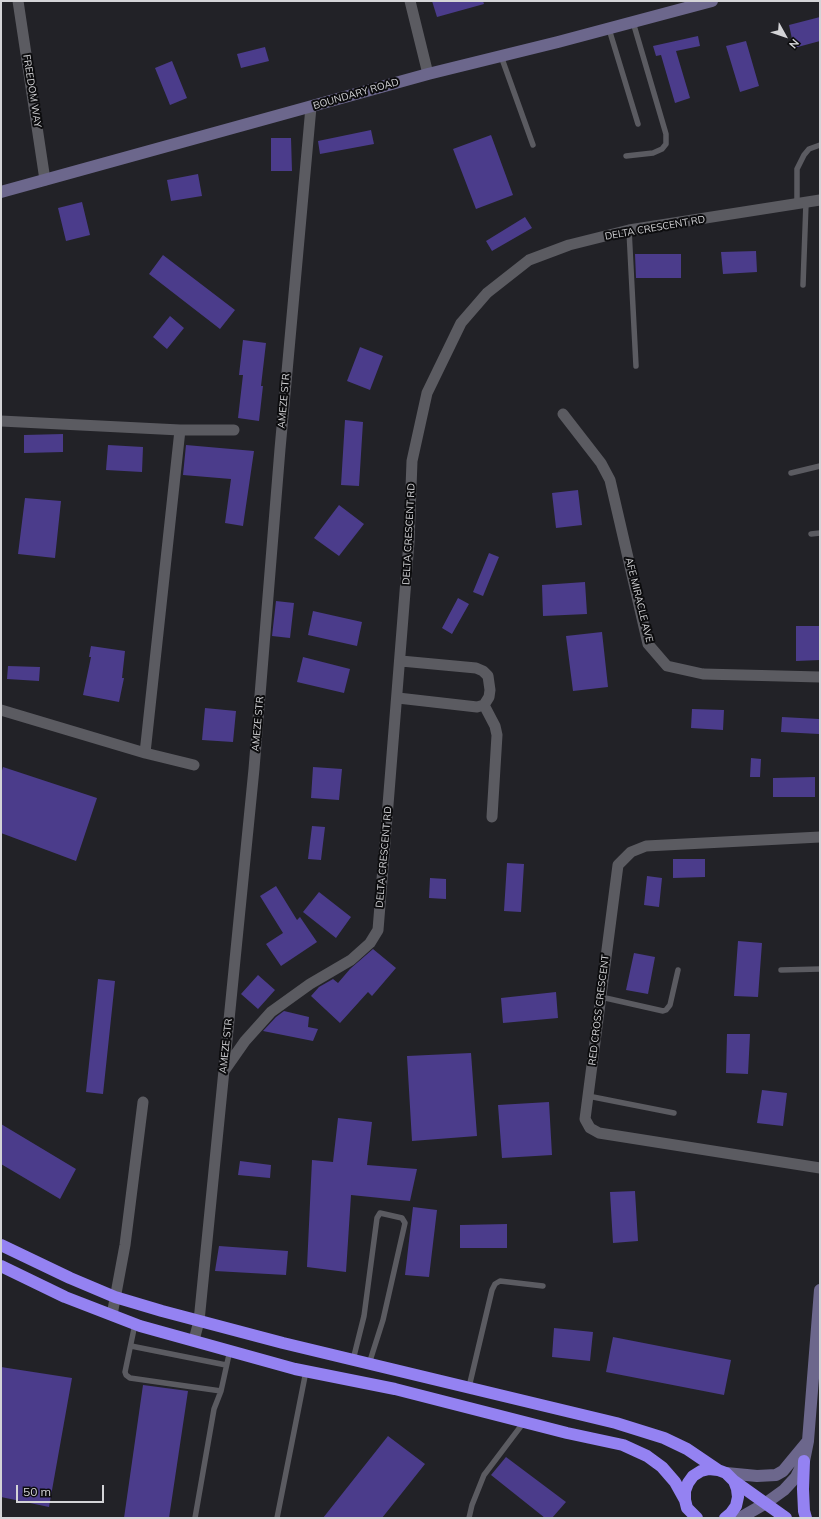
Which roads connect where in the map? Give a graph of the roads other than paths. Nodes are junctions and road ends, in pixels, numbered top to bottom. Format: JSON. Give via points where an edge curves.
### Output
{"nodes":[{"id":1,"x":18,"y":1,"type":"edge"},
{"id":2,"x":410,"y":1,"type":"edge"},
{"id":3,"x":712,"y":1,"type":"edge"},
{"id":4,"x":633,"y":22,"type":"junction"},
{"id":5,"x":609,"y":28,"type":"junction"},
{"id":6,"x":501,"y":56,"type":"junction"},
{"id":7,"x":428,"y":74,"type":"junction"},
{"id":8,"x":311,"y":107,"type":"junction"},
{"id":9,"x":638,"y":124,"type":"dead end"},
{"id":10,"x":533,"y":145,"type":"dead end"},
{"id":11,"x":820,"y":145,"type":"edge"},
{"id":12,"x":626,"y":156,"type":"dead end"},
{"id":13,"x":45,"y":180,"type":"junction"},
{"id":14,"x":1,"y":192,"type":"edge"},
{"id":15,"x":820,"y":200,"type":"edge"},
{"id":16,"x":801,"y":203,"type":"junction"},
{"id":17,"x":630,"y":230,"type":"junction"},
{"id":18,"x":803,"y":285,"type":"dead end"},
{"id":19,"x":636,"y":366,"type":"dead end"},
{"id":20,"x":563,"y":414,"type":"dead end"},
{"id":21,"x":1,"y":421,"type":"edge"},
{"id":22,"x":180,"y":430,"type":"junction"},
{"id":23,"x":234,"y":430,"type":"dead end"},
{"id":24,"x":820,"y":466,"type":"edge"},
{"id":25,"x":791,"y":473,"type":"dead end"},
{"id":26,"x":820,"y":533,"type":"edge"},
{"id":27,"x":811,"y":534,"type":"dead end"},
{"id":28,"x":401,"y":661,"type":"junction"},
{"id":29,"x":820,"y":677,"type":"edge"},
{"id":30,"x":398,"y":698,"type":"junction"},
{"id":31,"x":480,"y":706,"type":"junction"},
{"id":32,"x":1,"y":710,"type":"edge"},
{"id":33,"x":145,"y":753,"type":"junction"},
{"id":34,"x":194,"y":765,"type":"dead end"},
{"id":35,"x":492,"y":817,"type":"dead end"},
{"id":36,"x":820,"y":837,"type":"edge"},
{"id":37,"x":820,"y":969,"type":"edge"},
{"id":38,"x":678,"y":970,"type":"dead end"},
{"id":39,"x":781,"y":970,"type":"dead end"},
{"id":40,"x":601,"y":997,"type":"junction"},
{"id":41,"x":223,"y":1074,"type":"junction"},
{"id":42,"x":588,"y":1096,"type":"junction"},
{"id":43,"x":143,"y":1102,"type":"dead end"},
{"id":44,"x":674,"y":1113,"type":"dead end"},
{"id":45,"x":820,"y":1168,"type":"edge"},
{"id":46,"x":1,"y":1245,"type":"edge"},
{"id":47,"x":1,"y":1266,"type":"edge"},
{"id":48,"x":543,"y":1286,"type":"dead end"},
{"id":49,"x":820,"y":1290,"type":"edge"},
{"id":50,"x":115,"y":1297,"type":"junction"},
{"id":51,"x":112,"y":1315,"type":"junction"},
{"id":52,"x":199,"y":1321,"type":"junction"},
{"id":53,"x":135,"y":1324,"type":"junction"},
{"id":54,"x":194,"y":1340,"type":"junction"},
{"id":55,"x":130,"y":1346,"type":"junction"},
{"id":56,"x":230,"y":1350,"type":"junction"},
{"id":57,"x":353,"y":1360,"type":"junction"},
{"id":58,"x":369,"y":1364,"type":"junction"},
{"id":59,"x":226,"y":1365,"type":"junction"},
{"id":60,"x":306,"y":1371,"type":"junction"},
{"id":61,"x":469,"y":1387,"type":"junction"},
{"id":62,"x":220,"y":1391,"type":"junction"},
{"id":63,"x":525,"y":1422,"type":"junction"},
{"id":64,"x":808,"y":1441,"type":"junction"},
{"id":65,"x":804,"y":1461,"type":"junction"},
{"id":66,"x":726,"y":1475,"type":"junction"},
{"id":67,"x":685,"y":1500,"type":"junction"},
{"id":68,"x":766,"y":1503,"type":"junction"},
{"id":69,"x":694,"y":1517,"type":"edge"},
{"id":70,"x":195,"y":1518,"type":"edge"},
{"id":71,"x":277,"y":1518,"type":"edge"},
{"id":72,"x":469,"y":1518,"type":"edge"},
{"id":73,"x":725,"y":1518,"type":"edge"},
{"id":74,"x":731,"y":1518,"type":"edge"},
{"id":75,"x":740,"y":1518,"type":"edge"},
{"id":76,"x":786,"y":1518,"type":"edge"},
{"id":77,"x":806,"y":1518,"type":"edge"}],
"edges":[{"from":1,"to":13,"type":"street","name":"FREEDOM WAY"},
{"from":2,"to":7,"type":"street"},
{"from":3,"to":4,"type":"street","name":"BOUNDARY ROAD"},
{"from":4,"to":5,"type":"street","name":"BOUNDARY ROAD"},
{"from":4,"to":12,"type":"lane","via":[[666,134],[666,144],[653,153]]},
{"from":5,"to":6,"type":"street","name":"BOUNDARY ROAD"},
{"from":5,"to":9,"type":"lane"},
{"from":6,"to":7,"type":"street","name":"BOUNDARY ROAD"},
{"from":6,"to":10,"type":"lane"},
{"from":7,"to":8,"type":"street","name":"BOUNDARY ROAD"},
{"from":8,"to":13,"type":"street","name":"BOUNDARY ROAD"},
{"from":8,"to":41,"type":"street","name":"AMEZE STR","via":[[254,769]]},
{"from":11,"to":16,"type":"lane","via":[[809,149],[798,169]]},
{"from":13,"to":14,"type":"street","name":"BOUNDARY ROAD"},
{"from":15,"to":16,"type":"street","name":"DELTA CRESCENT RD"},
{"from":16,"to":17,"type":"street","name":"DELTA CRESCENT RD"},
{"from":16,"to":18,"type":"lane"},
{"from":17,"to":19,"type":"lane"},
{"from":17,"to":28,"type":"street","name":"DELTA CRESCENT RD","via":[[570,245],[529,260],[488,293],[461,323],[427,393],[412,461],[410,542]]},
{"from":20,"to":29,"type":"street","name":"AFE MIRACLE AVE","via":[[601,463],[610,480],[648,644],[667,666],[703,674]]},
{"from":21,"to":22,"type":"street"},
{"from":22,"to":23,"type":"street"},
{"from":22,"to":33,"type":"street"},
{"from":24,"to":25,"type":"lane"},
{"from":26,"to":27,"type":"lane"},
{"from":28,"to":30,"type":"street","name":"DELTA CRESCENT RD"},
{"from":28,"to":31,"type":"street","via":[[476,668],[483,671],[488,676],[490,690],[489,697]]},
{"from":30,"to":31,"type":"street"},
{"from":30,"to":41,"type":"street","name":"DELTA CRESCENT RD","via":[[378,930],[370,943],[351,960],[310,984],[271,1012],[245,1041]]},
{"from":31,"to":35,"type":"street","via":[[495,726],[497,735]]},
{"from":32,"to":33,"type":"street"},
{"from":33,"to":34,"type":"street"},
{"from":36,"to":40,"type":"street","name":"RED CROSS CRESCENT","via":[[646,846],[631,852],[618,865]]},
{"from":37,"to":39,"type":"lane"},
{"from":38,"to":40,"type":"lane","via":[[670,1005],[666,1010]]},
{"from":40,"to":42,"type":"street","name":"RED CROSS CRESCENT"},
{"from":41,"to":52,"type":"street","name":"AMEZE STR"},
{"from":42,"to":44,"type":"lane"},
{"from":42,"to":45,"type":"street","name":"RED CROSS CRESCENT","via":[[586,1124],[599,1134]]},
{"from":43,"to":50,"type":"street","via":[[125,1245]]},
{"from":46,"to":50,"type":"highway"},
{"from":47,"to":51,"type":"highway","via":[[65,1297]]},
{"from":48,"to":61,"type":"lane","via":[[500,1281],[495,1284]]},
{"from":49,"to":64,"type":"street"},
{"from":50,"to":51,"type":"street"},
{"from":50,"to":52,"type":"highway"},
{"from":51,"to":53,"type":"highway"},
{"from":52,"to":54,"type":"street","name":"AMEZE STR"},
{"from":52,"to":57,"type":"highway"},
{"from":53,"to":54,"type":"highway"},
{"from":53,"to":55,"type":"lane"},
{"from":54,"to":56,"type":"highway"},
{"from":55,"to":59,"type":"lane"},
{"from":55,"to":62,"type":"lane","via":[[125,1372],[130,1378]]},
{"from":56,"to":59,"type":"lane"},
{"from":56,"to":60,"type":"highway"},
{"from":57,"to":58,"type":"highway"},
{"from":57,"to":58,"type":"lane","via":[[364,1316],[377,1218],[380,1213],[402,1218],[405,1223],[383,1320]]},
{"from":58,"to":61,"type":"highway"},
{"from":59,"to":62,"type":"lane"},
{"from":60,"to":63,"type":"highway"},
{"from":60,"to":71,"type":"lane"},
{"from":61,"to":66,"type":"highway","via":[[616,1423],[664,1438],[687,1449]]},
{"from":62,"to":70,"type":"lane","via":[[214,1409]]},
{"from":63,"to":67,"type":"highway","via":[[623,1445],[647,1456],[675,1482]]},
{"from":63,"to":72,"type":"lane","via":[[484,1475]]},
{"from":64,"to":65,"type":"street"},
{"from":64,"to":66,"type":"street","via":[[783,1471],[776,1475]]},
{"from":65,"to":68,"type":"street","via":[[796,1477]]},
{"from":65,"to":77,"type":"highway"},
{"from":66,"to":67,"type":"highway","via":[[705,1470],[693,1476],[685,1491]]},
{"from":66,"to":68,"type":"highway"},
{"from":66,"to":73,"type":"highway","via":[[737,1489],[738,1497],[732,1513]]},
{"from":67,"to":69,"type":"highway"},
{"from":68,"to":75,"type":"street"},
{"from":68,"to":76,"type":"highway"},
{"from":74,"to":75,"type":"highway"}]}
